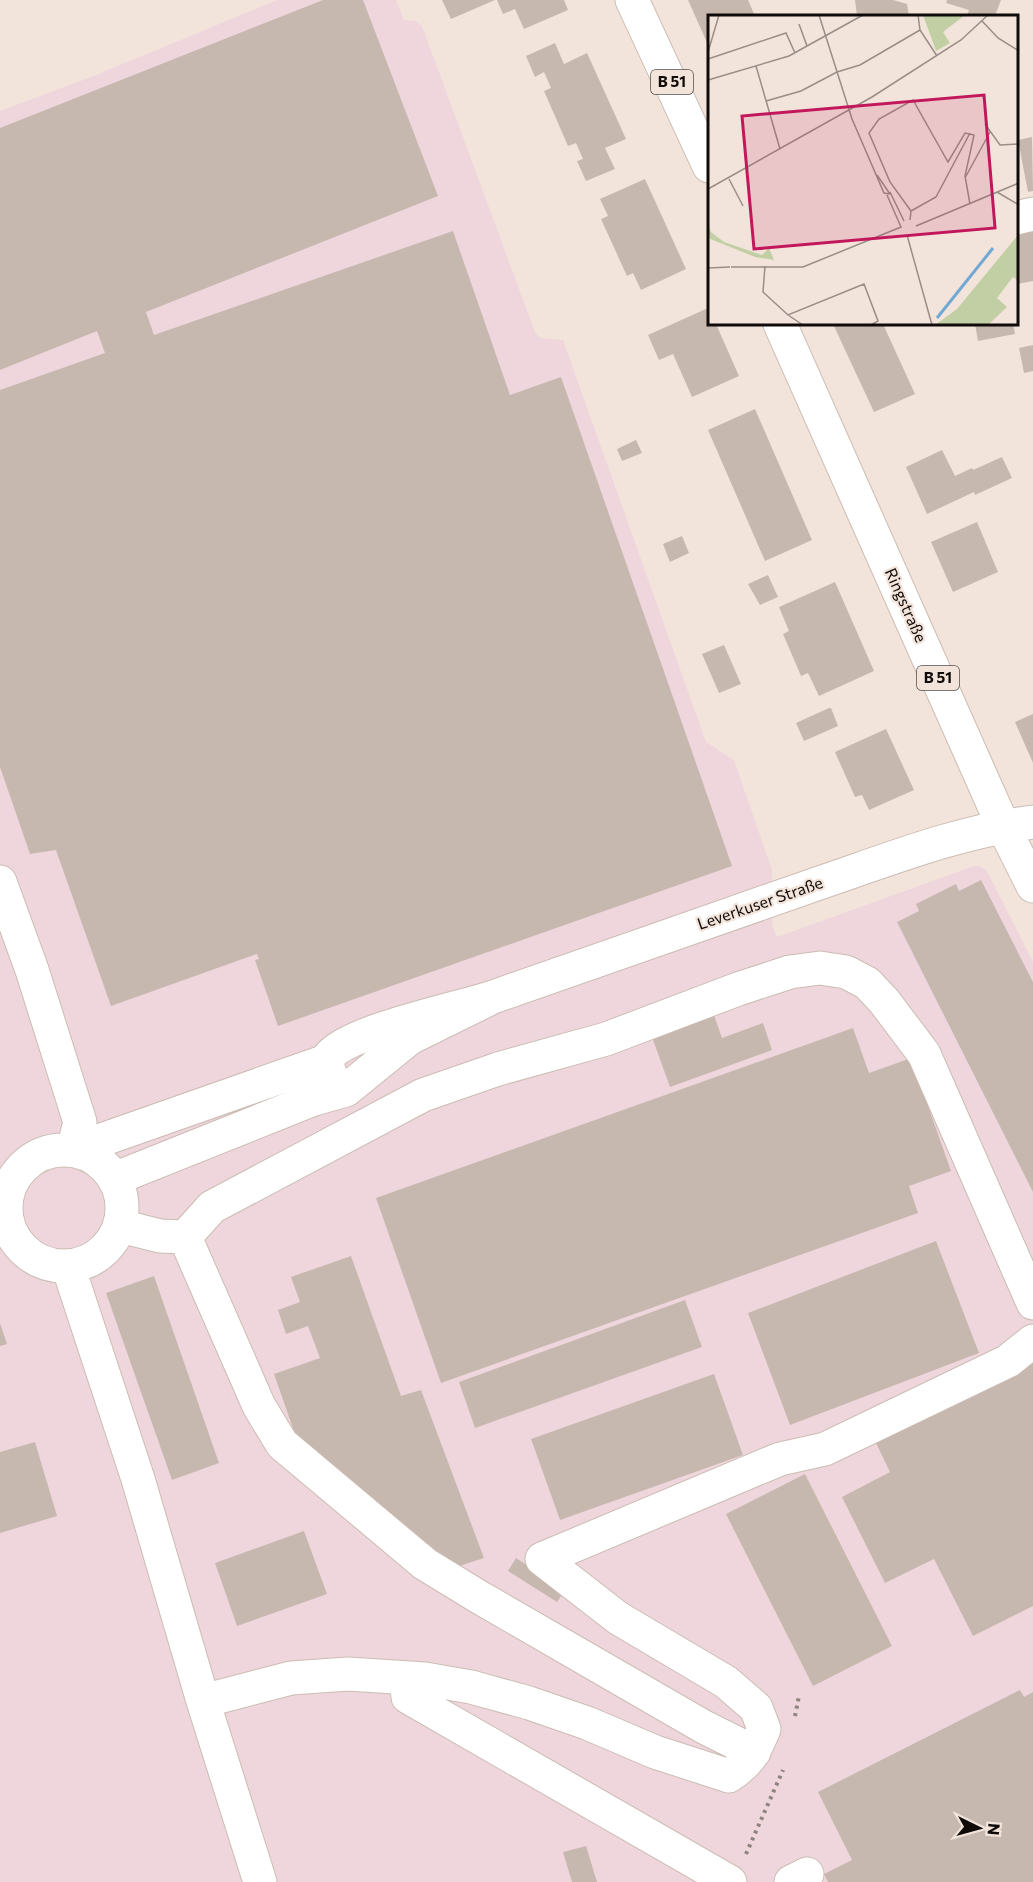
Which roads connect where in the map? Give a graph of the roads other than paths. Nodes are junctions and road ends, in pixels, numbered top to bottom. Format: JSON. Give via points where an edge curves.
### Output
{"nodes":[{"id":1,"x":632,"y":0,"type":"edge"},
{"id":2,"x":708,"y":164,"type":"edge"},
{"id":3,"x":1033,"y":214,"type":"edge"},
{"id":4,"x":1018,"y":218,"type":"edge"},
{"id":5,"x":781,"y":326,"type":"edge"},
{"id":6,"x":1018,"y":824,"type":"edge"},
{"id":7,"x":0,"y":882,"type":"edge"},
{"id":8,"x":1033,"y":886,"type":"edge"},
{"id":9,"x":491,"y":998,"type":"junction"},
{"id":10,"x":326,"y":1061,"type":"junction"},
{"id":11,"x":346,"y":1090,"type":"junction"},
{"id":12,"x":73,"y":1150,"type":"junction"},
{"id":13,"x":114,"y":1179,"type":"junction"},
{"id":14,"x":3,"y":1197,"type":"edge"},
{"id":15,"x":120,"y":1226,"type":"junction"},
{"id":16,"x":185,"y":1237,"type":"junction"},
{"id":17,"x":68,"y":1266,"type":"junction"},
{"id":18,"x":1033,"y":1303,"type":"edge"},
{"id":19,"x":1033,"y":1341,"type":"edge"},
{"id":20,"x":406,"y":1678,"type":"junction"},
{"id":21,"x":203,"y":1701,"type":"junction"},
{"id":22,"x":754,"y":1752,"type":"junction"},
{"id":23,"x":736,"y":1872,"type":"edge"},
{"id":24,"x":260,"y":1882,"type":"edge"}],
"edges":[{"from":1,"to":2,"type":"main road","number":"B 51"},
{"from":3,"to":4,"type":"main road"},
{"from":5,"to":6,"type":"main road","name":"Ringstraße","number":"B 51"},
{"from":6,"to":8,"type":"main road","name":"Ringstraße","number":"B 51"},
{"from":6,"to":9,"type":"main road","name":"Leverkuser Straße","via":[[936,843]]},
{"from":7,"to":12,"type":"main road","via":[[80,1122]]},
{"from":9,"to":10,"type":"main road","name":"Leverkuser Straße","via":[[348,1042]]},
{"from":9,"to":11,"type":"main road","name":"Leverkuser Straße","via":[[410,1038]]},
{"from":10,"to":11,"type":"main road","via":[[334,1086]]},
{"from":10,"to":12,"type":"main road"},
{"from":11,"to":13,"type":"main road","via":[[314,1099]]},
{"from":12,"to":13,"type":"main road","via":[[97,1160]]},
{"from":12,"to":14,"type":"main road","via":[[44,1153],[30,1160]]},
{"from":13,"to":15,"type":"main road","via":[[120,1194]]},
{"from":14,"to":17,"type":"main road","via":[[10,1232],[20,1247],[50,1265]]},
{"from":15,"to":16,"type":"main road","via":[[160,1236]]},
{"from":15,"to":17,"type":"main road","via":[[100,1254],[85,1263]]},
{"from":16,"to":18,"type":"main road","via":[[212,1207],[423,1095],[606,1039],[748,985],[790,972],[820,968],[846,972],[867,983],[924,1054]]},
{"from":16,"to":22,"type":"main road","via":[[260,1406],[282,1444],[425,1564],[704,1727]]},
{"from":17,"to":21,"type":"main road","via":[[138,1479]]},
{"from":19,"to":22,"type":"main road","via":[[1008,1360],[825,1449],[780,1459],[542,1559],[618,1618],[726,1682],[756,1708],[764,1730]]},
{"from":20,"to":21,"type":"main road","via":[[348,1674],[291,1678]]},
{"from":20,"to":22,"type":"main road","via":[[471,1687],[529,1703],[729,1776],[746,1764]]},
{"from":20,"to":23,"type":"main road","via":[[408,1697]]},
{"from":21,"to":24,"type":"main road"}]}
